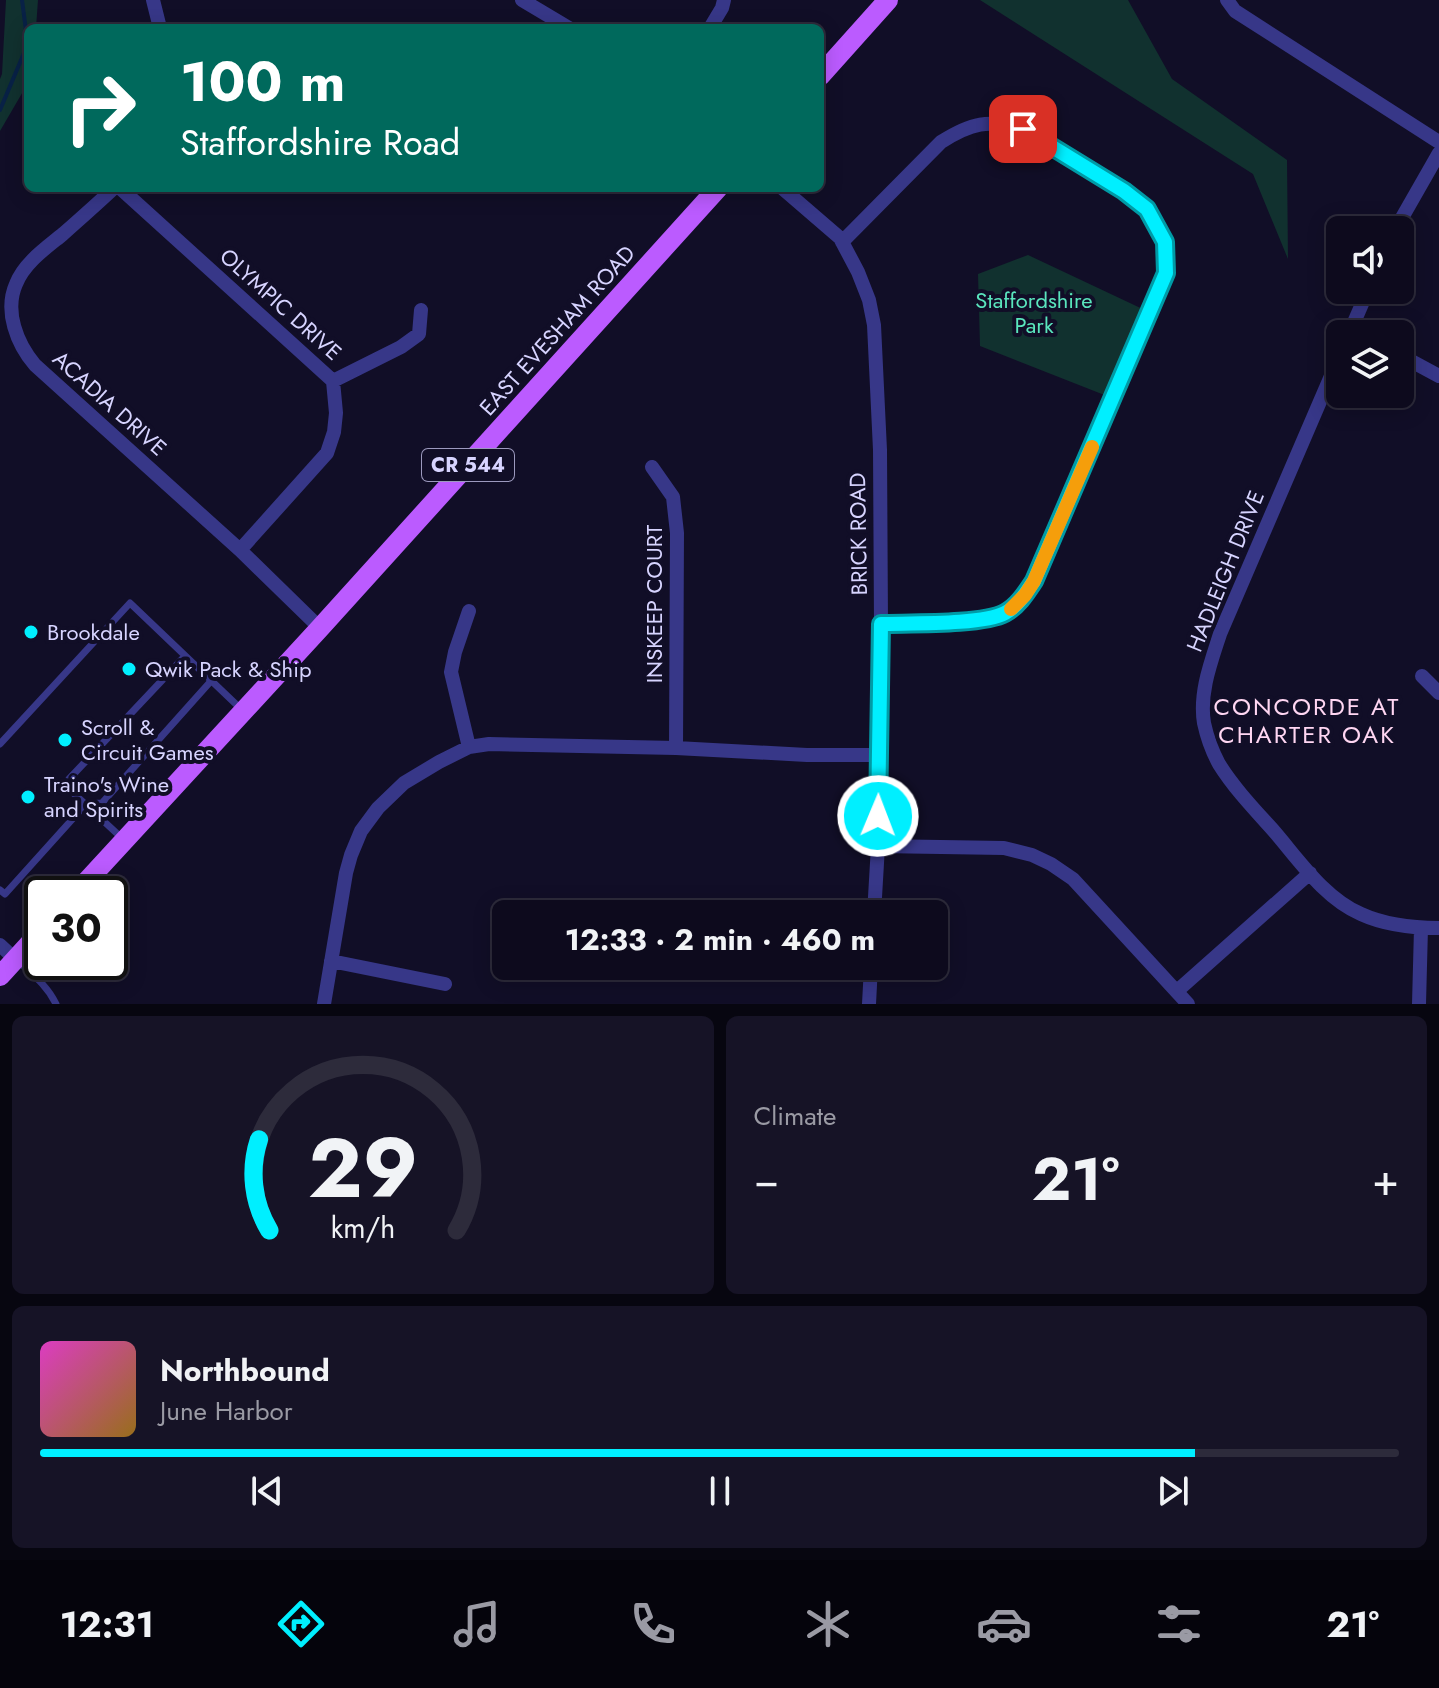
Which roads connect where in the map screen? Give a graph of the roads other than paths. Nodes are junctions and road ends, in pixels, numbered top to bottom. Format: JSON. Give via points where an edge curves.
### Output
{"nodes":[{"id":1,"x":153,"y":0,"type":"edge"},
{"id":2,"x":522,"y":0,"type":"edge"},
{"id":3,"x":724,"y":0,"type":"edge"},
{"id":4,"x":888,"y":0,"type":"edge"},
{"id":5,"x":1227,"y":0,"type":"edge"},
{"id":6,"x":159,"y":24,"type":"edge"},
{"id":7,"x":562,"y":24,"type":"edge"},
{"id":8,"x":712,"y":24,"type":"edge"},
{"id":9,"x":824,"y":72,"type":"edge"},
{"id":10,"x":1439,"y":142,"type":"edge"},
{"id":11,"x":1439,"y":153,"type":"edge"},
{"id":12,"x":112,"y":192,"type":"edge"},
{"id":13,"x":121,"y":192,"type":"edge"},
{"id":14,"x":714,"y":192,"type":"edge"},
{"id":15,"x":786,"y":192,"type":"edge"},
{"id":16,"x":1403,"y":216,"type":"edge"},
{"id":17,"x":842,"y":242,"type":"junction"},
{"id":18,"x":421,"y":310,"type":"dead end"},
{"id":19,"x":1414,"y":363,"type":"edge"},
{"id":20,"x":1439,"y":376,"type":"edge"},
{"id":21,"x":333,"y":381,"type":"junction"},
{"id":22,"x":1326,"y":388,"type":"edge"},
{"id":23,"x":652,"y":467,"type":"dead end"},
{"id":24,"x":240,"y":550,"type":"junction"},
{"id":25,"x":469,"y":611,"type":"dead end"},
{"id":26,"x":881,"y":624,"type":"junction"},
{"id":27,"x":320,"y":628,"type":"junction"},
{"id":28,"x":185,"y":656,"type":"junction"},
{"id":29,"x":1422,"y":676,"type":"dead end"},
{"id":30,"x":211,"y":681,"type":"junction"},
{"id":31,"x":1439,"y":693,"type":"edge"},
{"id":32,"x":243,"y":711,"type":"junction"},
{"id":33,"x":0,"y":744,"type":"edge"},
{"id":34,"x":469,"y":747,"type":"junction"},
{"id":35,"x":676,"y":748,"type":"junction"},
{"id":36,"x":879,"y":755,"type":"junction"},
{"id":37,"x":86,"y":804,"type":"junction"},
{"id":38,"x":124,"y":840,"type":"junction"},
{"id":39,"x":878,"y":846,"type":"junction"},
{"id":40,"x":1310,"y":873,"type":"junction"},
{"id":41,"x":91,"y":876,"type":"edge"},
{"id":42,"x":0,"y":890,"type":"edge"},
{"id":43,"x":875,"y":900,"type":"edge"},
{"id":44,"x":1421,"y":928,"type":"junction"},
{"id":45,"x":1439,"y":928,"type":"edge"},
{"id":46,"x":8,"y":952,"type":"edge"},
{"id":47,"x":331,"y":961,"type":"junction"},
{"id":48,"x":0,"y":976,"type":"edge"},
{"id":49,"x":870,"y":980,"type":"edge"},
{"id":50,"x":445,"y":984,"type":"dead end"},
{"id":51,"x":1177,"y":991,"type":"junction"},
{"id":52,"x":56,"y":1004,"type":"edge"},
{"id":53,"x":324,"y":1004,"type":"edge"},
{"id":54,"x":869,"y":1004,"type":"edge"},
{"id":55,"x":1188,"y":1004,"type":"edge"},
{"id":56,"x":1419,"y":1004,"type":"edge"}],
"edges":[{"from":1,"to":6,"type":"street"},
{"from":2,"to":7,"type":"street"},
{"from":3,"to":8,"type":"street"},
{"from":4,"to":9,"type":"main road"},
{"from":5,"to":10,"type":"street","via":[[1235,11]]},
{"from":11,"to":16,"type":"street"},
{"from":12,"to":24,"type":"street","name":"ACADIA DRIVE","via":[[31,261],[16,283],[15,332],[35,365]]},
{"from":13,"to":21,"type":"street","name":"OLYMPIC DRIVE"},
{"from":14,"to":27,"type":"main road","name":"EAST EVESHAM ROAD","number":"CR 544"},
{"from":15,"to":17,"type":"street","name":"BRICK ROAD"},
{"from":17,"to":26,"type":"street","name":"BRICK ROAD","via":[[869,300],[874,325]]},
{"from":17,"to":26,"type":"street","via":[[941,142],[981,123],[1023,129],[1124,191],[1147,209],[1165,242],[1166,273],[1025,595],[1005,613],[984,620]]},
{"from":18,"to":21,"type":"street","via":[[419,334]]},
{"from":19,"to":20,"type":"street"},
{"from":21,"to":24,"type":"street","name":"OLYMPIC DRIVE","via":[[336,413],[327,453]]},
{"from":22,"to":40,"type":"street","name":"HADLEIGH DRIVE","via":[[1220,634],[1203,700],[1217,760]]},
{"from":23,"to":35,"type":"street","name":"INSKEEP COURT","via":[[673,497],[677,533]]},
{"from":24,"to":27,"type":"street","name":"ACADIA DRIVE"},
{"from":25,"to":34,"type":"street","via":[[451,672]]},
{"from":26,"to":36,"type":"street","name":"BRICK ROAD"},
{"from":27,"to":32,"type":"main road","name":"EAST EVESHAM ROAD","number":"CR 544"},
{"from":28,"to":30,"type":"lane"},
{"from":28,"to":33,"type":"lane","via":[[130,603]]},
{"from":28,"to":37,"type":"lane","via":[[69,779],[69,789]]},
{"from":29,"to":31,"type":"street"},
{"from":30,"to":32,"type":"lane"},
{"from":30,"to":37,"type":"lane","via":[[102,803]]},
{"from":32,"to":38,"type":"main road","name":"EAST EVESHAM ROAD","number":"CR 544"},
{"from":34,"to":35,"type":"street"},
{"from":34,"to":47,"type":"street","via":[[404,783],[361,831],[346,873]]},
{"from":35,"to":36,"type":"street"},
{"from":36,"to":39,"type":"street","name":"BRICK ROAD"},
{"from":37,"to":38,"type":"lane"},
{"from":37,"to":42,"type":"lane","via":[[5,894]]},
{"from":38,"to":41,"type":"main road","name":"EAST EVESHAM ROAD","number":"CR 544"},
{"from":39,"to":43,"type":"street","name":"BRICK ROAD"},
{"from":39,"to":51,"type":"street","via":[[1004,848],[1051,864],[1073,879]]},
{"from":40,"to":44,"type":"street","name":"HADLEIGH DRIVE","via":[[1359,913]]},
{"from":40,"to":51,"type":"street"},
{"from":44,"to":45,"type":"street","name":"HADLEIGH DRIVE"},
{"from":44,"to":56,"type":"street"},
{"from":46,"to":48,"type":"main road"},
{"from":46,"to":52,"type":"lane"},
{"from":47,"to":50,"type":"street"},
{"from":47,"to":53,"type":"street"},
{"from":49,"to":54,"type":"street"},
{"from":51,"to":55,"type":"street"}]}
